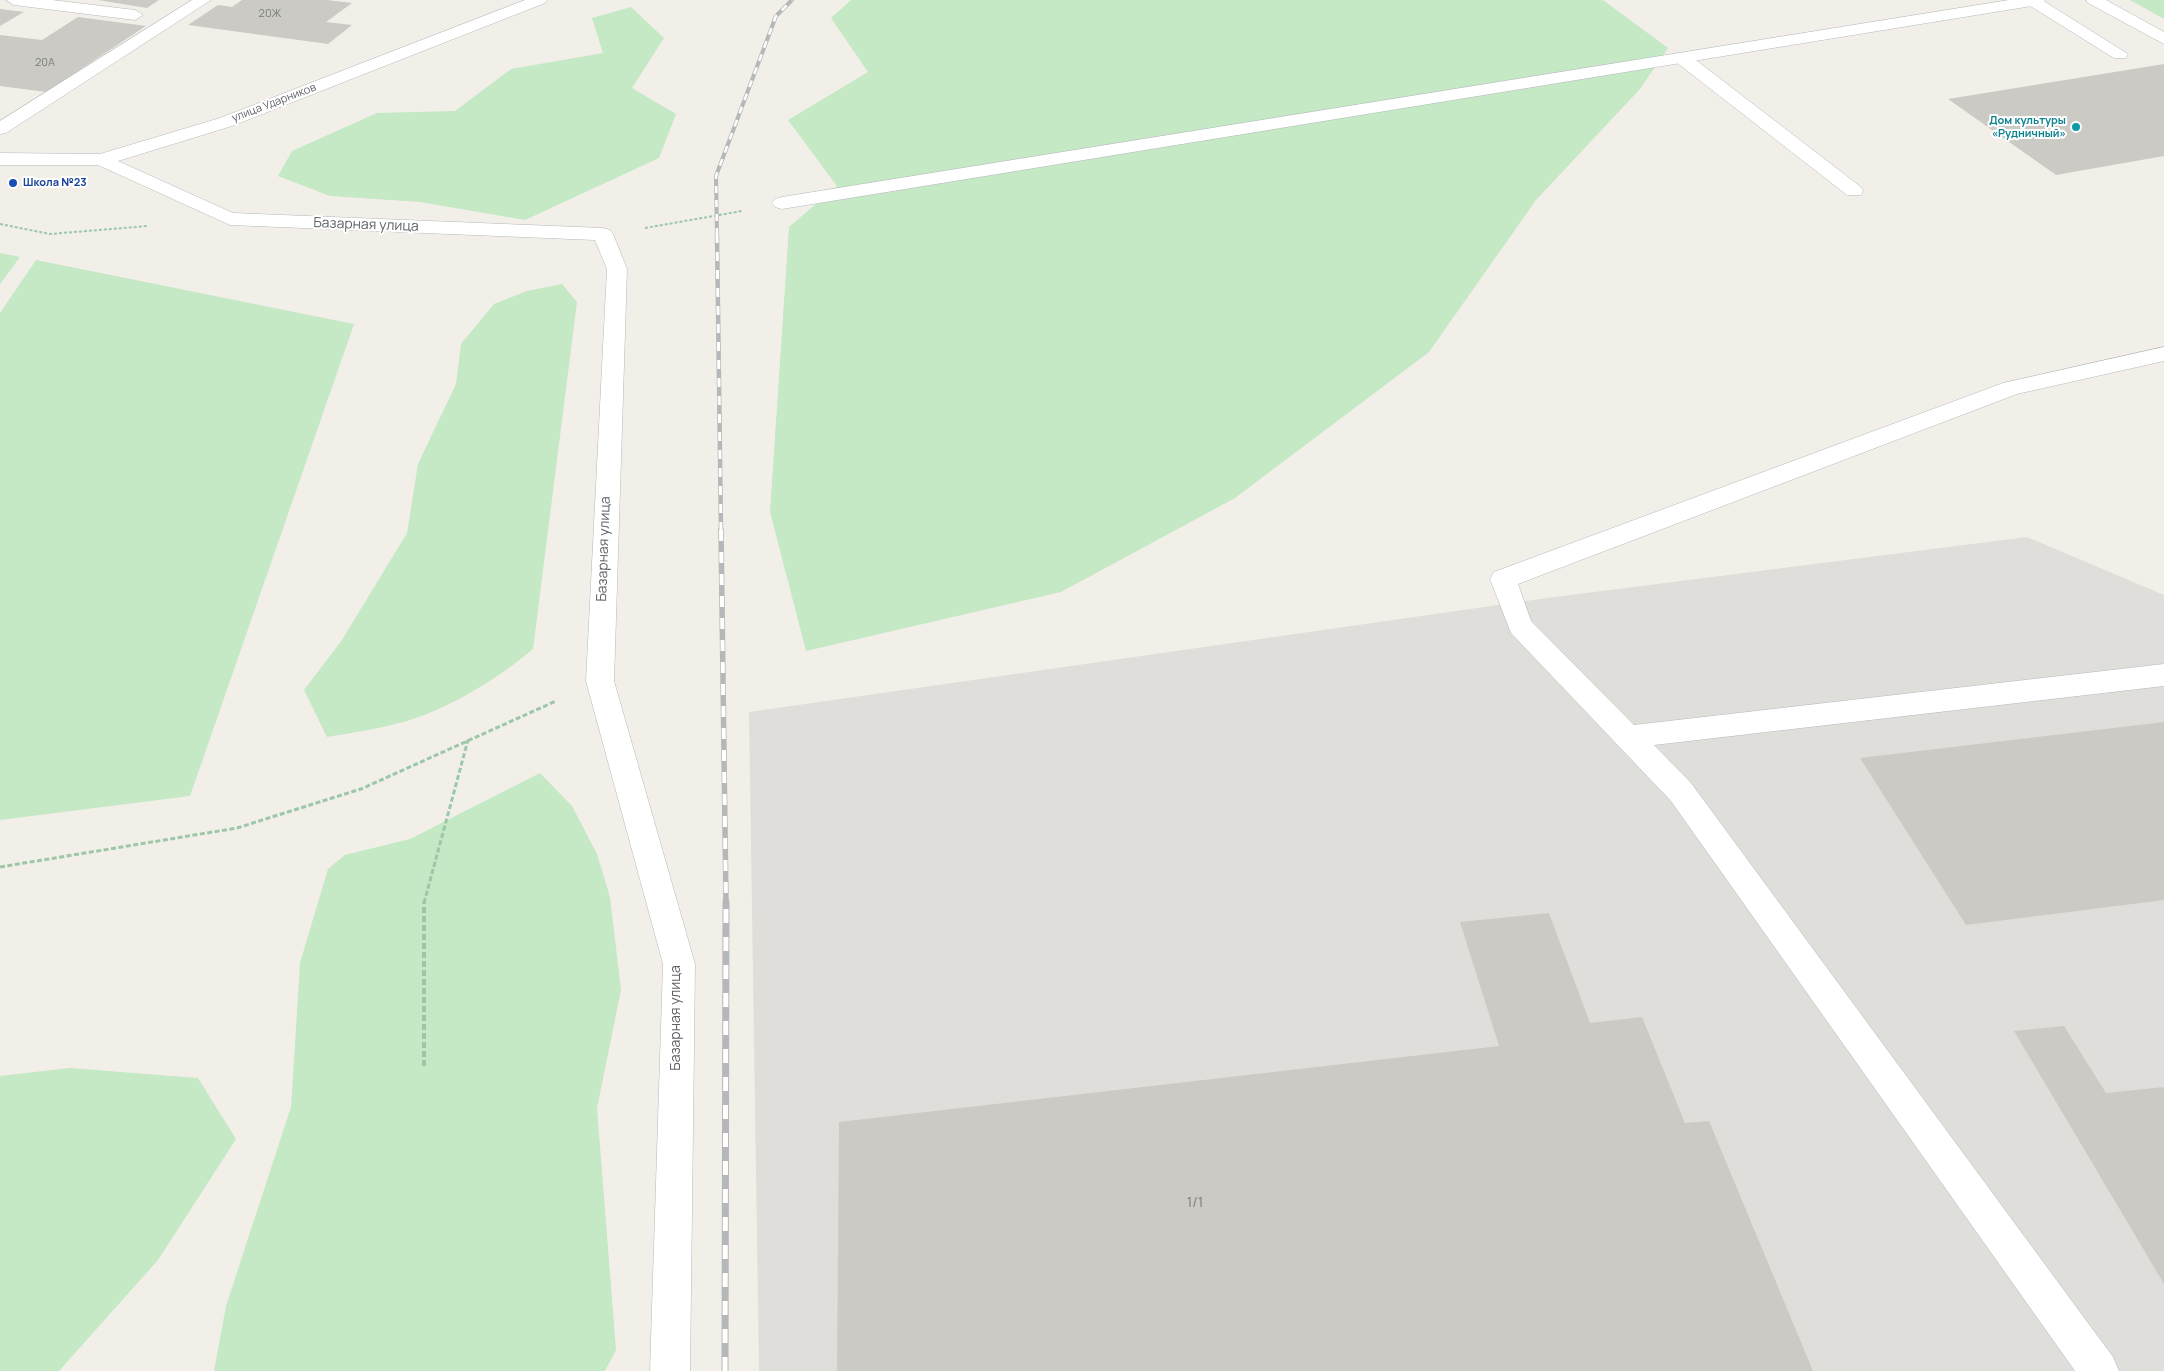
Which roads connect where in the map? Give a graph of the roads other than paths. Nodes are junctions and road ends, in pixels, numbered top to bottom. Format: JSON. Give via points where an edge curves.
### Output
{"nodes":[{"id":1,"x":14,"y":0,"type":"edge"},
{"id":2,"x":203,"y":0,"type":"edge"},
{"id":3,"x":539,"y":0,"type":"edge"},
{"id":4,"x":2036,"y":0,"type":"edge"},
{"id":5,"x":2094,"y":0,"type":"edge"},
{"id":6,"x":136,"y":15,"type":"dead end"},
{"id":7,"x":2164,"y":39,"type":"edge"},
{"id":8,"x":2120,"y":54,"type":"dead end"},
{"id":9,"x":1682,"y":58,"type":"junction"},
{"id":10,"x":0,"y":129,"type":"edge"},
{"id":11,"x":0,"y":159,"type":"edge"},
{"id":12,"x":101,"y":160,"type":"junction"},
{"id":13,"x":1854,"y":191,"type":"dead end"},
{"id":14,"x":782,"y":203,"type":"road end"},
{"id":15,"x":2164,"y":354,"type":"edge"},
{"id":16,"x":2164,"y":675,"type":"edge"},
{"id":17,"x":1628,"y":737,"type":"junction"},
{"id":18,"x":670,"y":1371,"type":"edge"},
{"id":19,"x":2099,"y":1371,"type":"edge"}],
"edges":[{"from":1,"to":6,"type":"street"},
{"from":2,"to":10,"type":"street"},
{"from":3,"to":12,"type":"street","name":"улица Ударников","via":[[226,122]]},
{"from":4,"to":8,"type":"street"},
{"from":4,"to":9,"type":"street"},
{"from":5,"to":7,"type":"street"},
{"from":9,"to":13,"type":"street"},
{"from":9,"to":14,"type":"street"},
{"from":11,"to":12,"type":"street","name":"улица Ударников"},
{"from":12,"to":18,"type":"street","name":"Базарная улица","via":[[230,219],[603,234],[617,269],[600,681],[678,964]]},
{"from":15,"to":17,"type":"street","via":[[2011,388],[1503,579],[1520,626]]},
{"from":16,"to":17,"type":"street"},
{"from":17,"to":19,"type":"street","via":[[1681,792]]}]}
